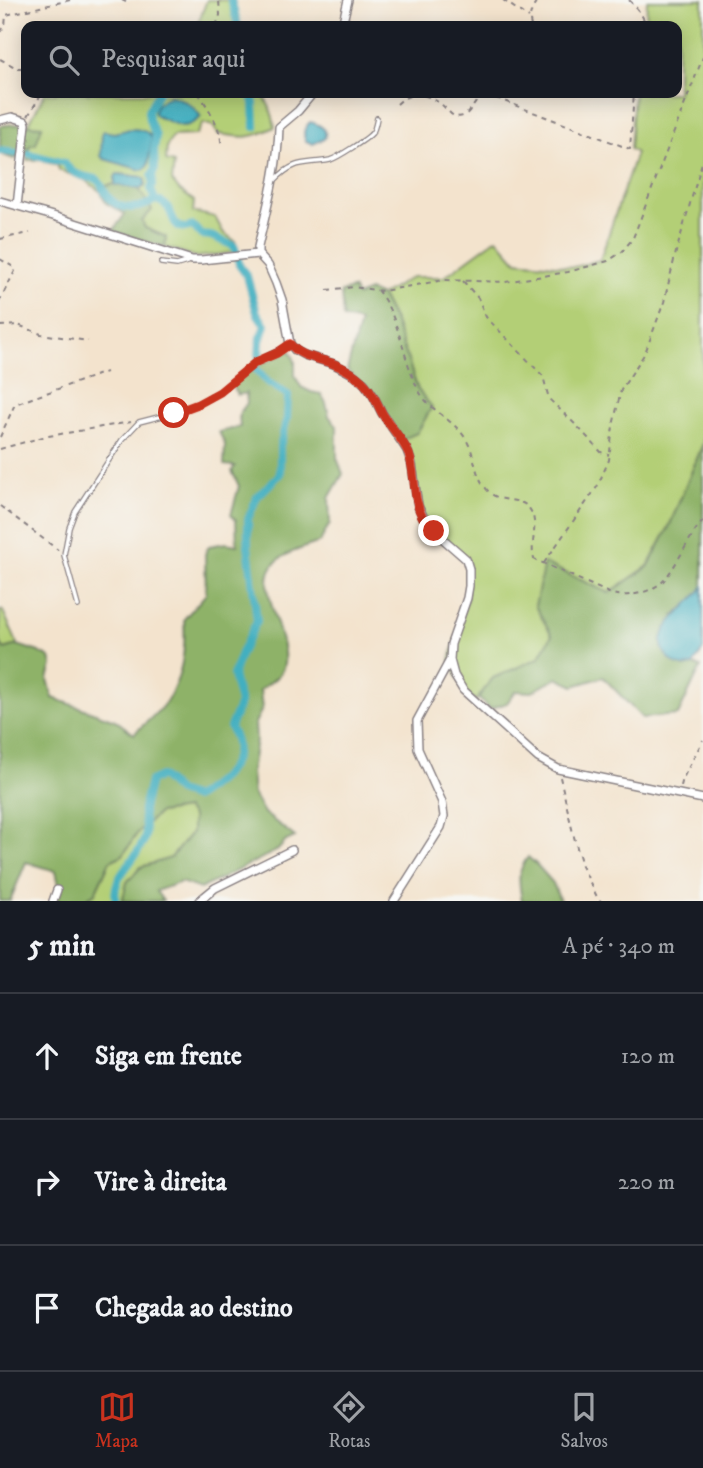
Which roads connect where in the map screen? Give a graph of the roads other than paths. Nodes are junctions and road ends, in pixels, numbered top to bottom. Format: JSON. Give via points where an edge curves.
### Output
{"nodes":[{"id":1,"x":348,"y":0,"type":"edge"},
{"id":2,"x":343,"y":21,"type":"edge"},
{"id":3,"x":309,"y":98,"type":"edge"},
{"id":4,"x":377,"y":118,"type":"dead end"},
{"id":5,"x":0,"y":120,"type":"edge"},
{"id":6,"x":273,"y":182,"type":"junction"},
{"id":7,"x":0,"y":201,"type":"edge"},
{"id":8,"x":18,"y":206,"type":"junction"},
{"id":9,"x":258,"y":254,"type":"junction"},
{"id":10,"x":192,"y":260,"type":"junction"},
{"id":11,"x":161,"y":263,"type":"dead end"},
{"id":12,"x":290,"y":344,"type":"junction"},
{"id":13,"x":78,"y":606,"type":"dead end"},
{"id":14,"x":450,"y":660,"type":"junction"},
{"id":15,"x":703,"y":799,"type":"edge"},
{"id":16,"x":292,"y":850,"type":"dead end"},
{"id":17,"x":57,"y":890,"type":"dead end"},
{"id":18,"x":53,"y":901,"type":"edge"},
{"id":19,"x":198,"y":901,"type":"edge"},
{"id":20,"x":394,"y":901,"type":"edge"}],
"edges":[{"from":1,"to":2,"type":"street"},
{"from":3,"to":6,"type":"street","via":[[279,127]]},
{"from":4,"to":6,"type":"lane","via":[[372,133],[339,157],[296,164]]},
{"from":5,"to":8,"type":"street","via":[[12,117],[26,124]]},
{"from":6,"to":9,"type":"street"},
{"from":7,"to":8,"type":"street"},
{"from":8,"to":10,"type":"street"},
{"from":9,"to":10,"type":"street"},
{"from":9,"to":12,"type":"street","via":[[268,265],[282,300]]},
{"from":10,"to":11,"type":"lane","via":[[177,265]]},
{"from":12,"to":13,"type":"lane","via":[[198,404],[139,422],[122,440],[69,528],[64,555]]},
{"from":12,"to":14,"type":"street","via":[[364,383],[407,450],[424,518],[466,559],[469,586]]},
{"from":14,"to":15,"type":"street","via":[[463,690],[537,758],[558,769]]},
{"from":14,"to":20,"type":"street","via":[[417,722],[418,749],[444,816]]},
{"from":16,"to":19,"type":"street"},
{"from":17,"to":18,"type":"street"}]}
